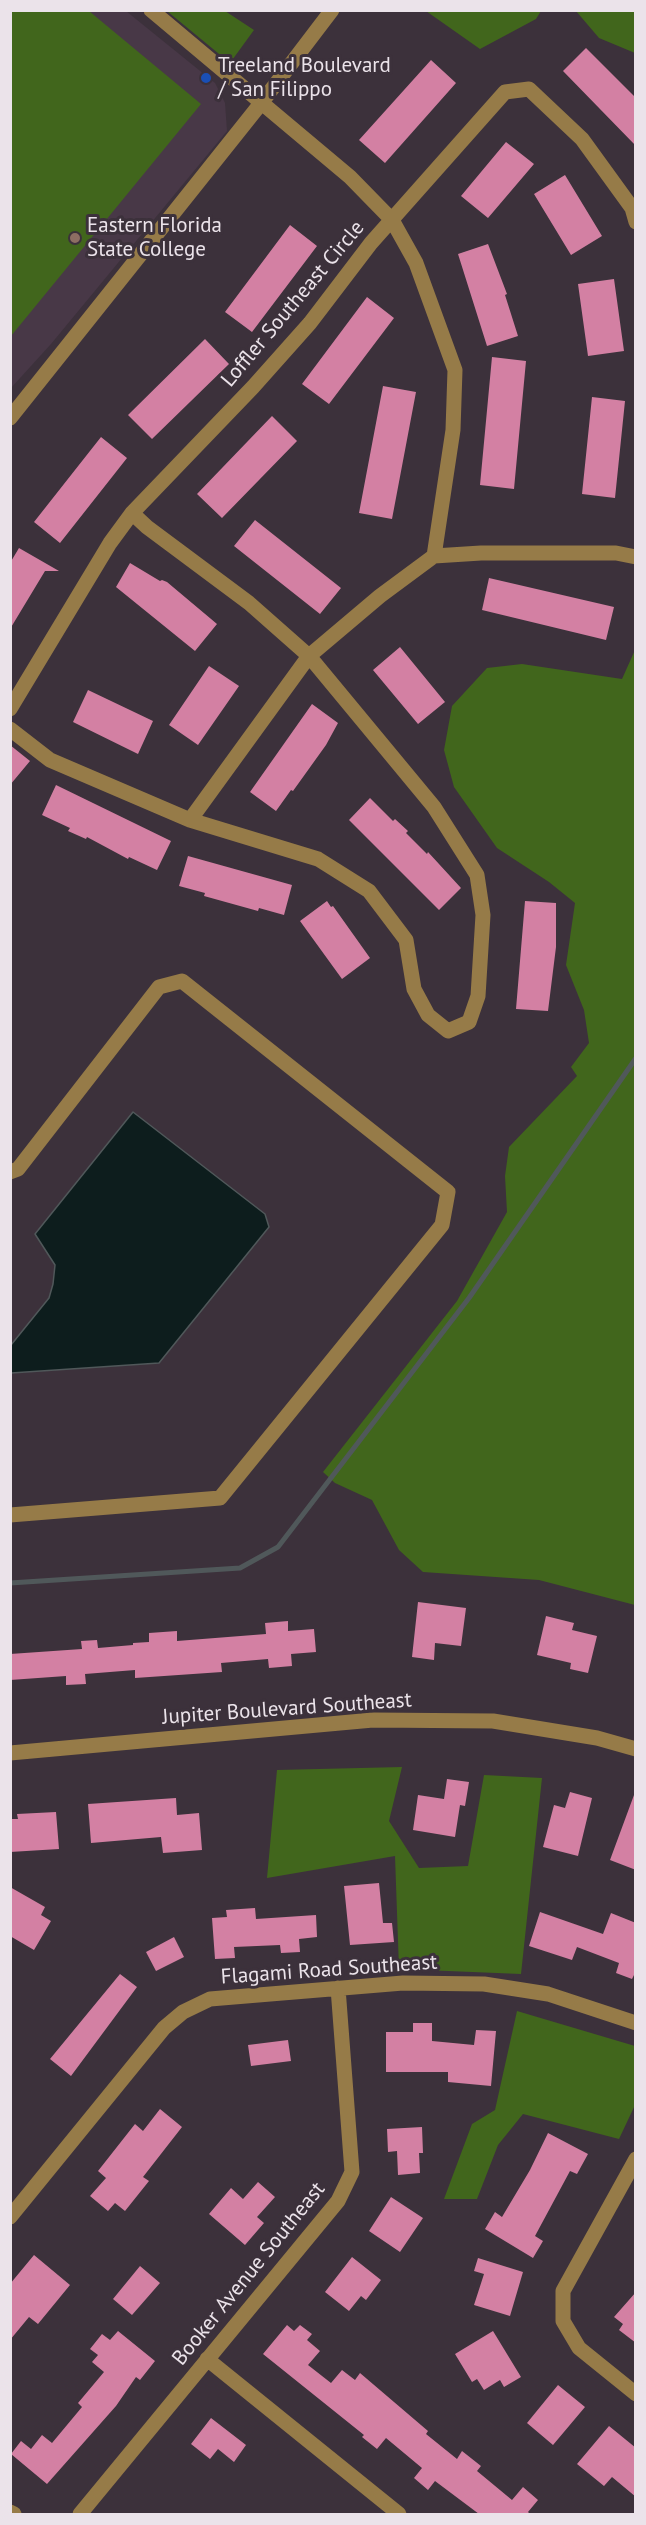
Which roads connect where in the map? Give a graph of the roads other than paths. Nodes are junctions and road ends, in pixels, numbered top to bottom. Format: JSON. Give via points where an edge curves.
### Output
{"nodes":[{"id":1,"x":151,"y":10,"type":"edge"},
{"id":2,"x":332,"y":10,"type":"edge"},
{"id":3,"x":262,"y":102,"type":"junction"},
{"id":4,"x":392,"y":220,"type":"junction"},
{"id":5,"x":636,"y":222,"type":"edge"},
{"id":6,"x":10,"y":418,"type":"edge"},
{"id":7,"x":132,"y":513,"type":"junction"},
{"id":8,"x":434,"y":556,"type":"junction"},
{"id":9,"x":636,"y":557,"type":"edge"},
{"id":10,"x":309,"y":656,"type":"junction"},
{"id":11,"x":10,"y":709,"type":"edge"},
{"id":12,"x":10,"y":729,"type":"edge"},
{"id":13,"x":190,"y":820,"type":"junction"},
{"id":14,"x":10,"y":1172,"type":"edge"},
{"id":15,"x":10,"y":1515,"type":"edge"},
{"id":16,"x":636,"y":1749,"type":"edge"},
{"id":17,"x":10,"y":1753,"type":"edge"},
{"id":18,"x":338,"y":1988,"type":"junction"},
{"id":19,"x":636,"y":2023,"type":"edge"},
{"id":20,"x":636,"y":2159,"type":"edge"},
{"id":21,"x":10,"y":2217,"type":"edge"},
{"id":22,"x":207,"y":2359,"type":"junction"},
{"id":23,"x":636,"y":2394,"type":"edge"},
{"id":24,"x":81,"y":2514,"type":"edge"},
{"id":25,"x":399,"y":2514,"type":"edge"}],
"edges":[{"from":1,"to":3,"type":"street"},
{"from":2,"to":3,"type":"street"},
{"from":3,"to":4,"type":"street","via":[[350,177]]},
{"from":3,"to":6,"type":"street"},
{"from":4,"to":5,"type":"street","name":"Loffler Southeast Circle","via":[[505,92],[529,89],[582,139],[632,208]]},
{"from":4,"to":7,"type":"street","name":"Loffler Southeast Circle","via":[[310,323]]},
{"from":4,"to":8,"type":"street","via":[[416,263],[454,370],[453,430]]},
{"from":7,"to":10,"type":"street","via":[[249,603]]},
{"from":7,"to":11,"type":"street","name":"Loffler Southeast Circle"},
{"from":8,"to":9,"type":"street","via":[[605,553]]},
{"from":8,"to":10,"type":"street"},
{"from":10,"to":13,"type":"street"},
{"from":10,"to":13,"type":"street","via":[[434,807],[477,874],[483,915],[478,996],[469,1022],[448,1030],[428,1015],[414,989],[406,940],[369,891],[318,859]]},
{"from":12,"to":13,"type":"street","via":[[50,760]]},
{"from":14,"to":15,"type":"street","via":[[18,1169],[159,987],[182,981],[448,1192],[442,1225],[220,1498]]},
{"from":16,"to":17,"type":"street","name":"Jupiter Boulevard Southeast","via":[[597,1738],[493,1721],[373,1720]]},
{"from":18,"to":19,"type":"street","name":"Flagami Road Southeast","via":[[403,1983],[484,1984],[548,1994]]},
{"from":18,"to":21,"type":"street","name":"Flagami Road Southeast","via":[[210,1999],[183,2012],[164,2028]]},
{"from":18,"to":22,"type":"street","name":"Booker Avenue Southeast","via":[[352,2172],[338,2201]]},
{"from":20,"to":23,"type":"street","via":[[563,2291],[563,2321],[579,2348]]},
{"from":22,"to":24,"type":"street","name":"Booker Avenue Southeast"},
{"from":22,"to":25,"type":"street"}]}
